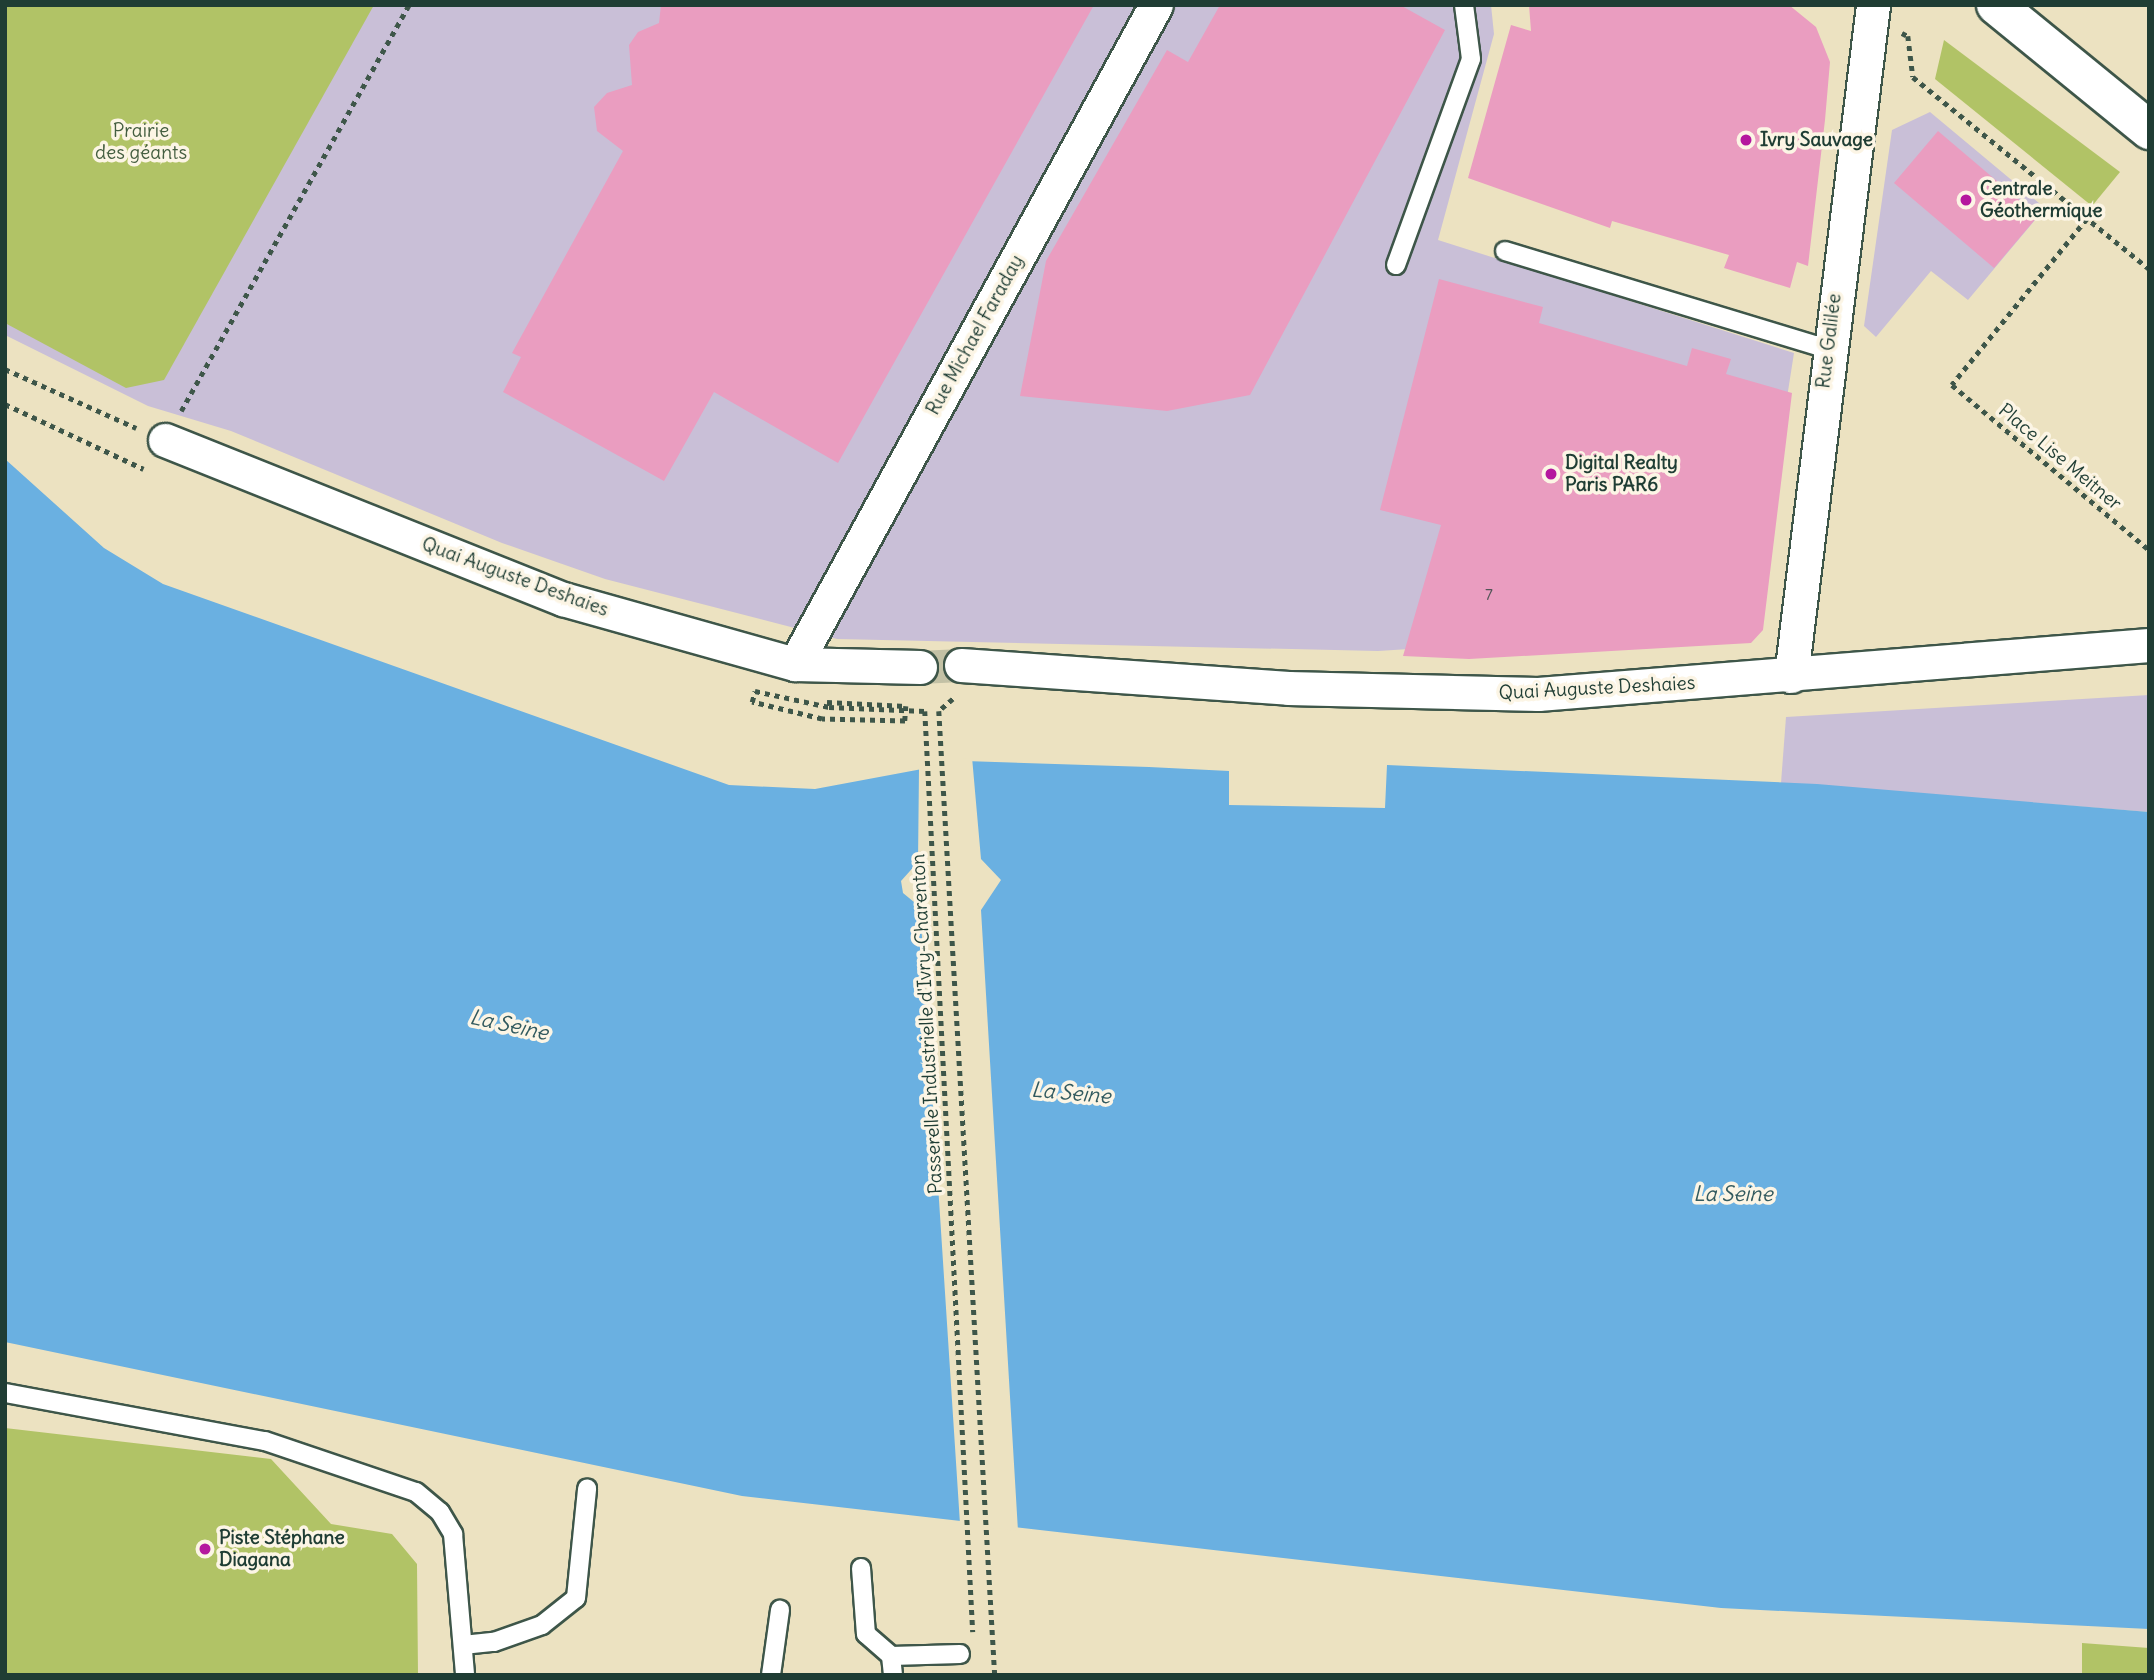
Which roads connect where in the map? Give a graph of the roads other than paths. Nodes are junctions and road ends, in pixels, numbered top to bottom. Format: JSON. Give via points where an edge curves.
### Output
{"nodes":[{"id":1,"x":1156,"y":5,"type":"edge"},
{"id":2,"x":1464,"y":5,"type":"edge"},
{"id":3,"x":1996,"y":5,"type":"edge"},
{"id":4,"x":1872,"y":14,"type":"edge"},
{"id":5,"x":2149,"y":130,"type":"edge"},
{"id":6,"x":1504,"y":251,"type":"dead end"},
{"id":7,"x":1396,"y":265,"type":"dead end"},
{"id":8,"x":1828,"y":349,"type":"junction"},
{"id":9,"x":165,"y":440,"type":"road end"},
{"id":10,"x":2149,"y":645,"type":"edge"},
{"id":11,"x":795,"y":664,"type":"junction"},
{"id":12,"x":920,"y":667,"type":"tunnel mouth"},
{"id":13,"x":1791,"y":676,"type":"junction"},
{"id":14,"x":958,"y":681,"type":"tunnel mouth"},
{"id":15,"x":5,"y":1393,"type":"edge"},
{"id":16,"x":587,"y":1489,"type":"dead end"},
{"id":17,"x":861,"y":1568,"type":"dead end"},
{"id":18,"x":780,"y":1610,"type":"dead end"},
{"id":19,"x":463,"y":1645,"type":"junction"},
{"id":20,"x":967,"y":1650,"type":"road end"},
{"id":21,"x":891,"y":1656,"type":"junction"},
{"id":22,"x":465,"y":1675,"type":"edge"},
{"id":23,"x":771,"y":1675,"type":"edge"},
{"id":24,"x":893,"y":1675,"type":"edge"}],
"edges":[{"from":1,"to":11,"type":"street","name":"Rue Michael Faraday"},
{"from":2,"to":7,"type":"lane","via":[[1471,59]]},
{"from":3,"to":5,"type":"main road"},
{"from":4,"to":8,"type":"street","name":"Rue Galilée"},
{"from":6,"to":8,"type":"lane"},
{"from":8,"to":13,"type":"street","name":"Rue Galilée"},
{"from":9,"to":11,"type":"street","name":"Quai Auguste Deshaies","via":[[563,598]]},
{"from":10,"to":13,"type":"street","name":"Quai Auguste Deshaies"},
{"from":11,"to":12,"type":"street","name":"Quai Auguste Deshaies"},
{"from":13,"to":14,"type":"street","name":"Quai Auguste Deshaies","via":[[1538,694]]},
{"from":15,"to":19,"type":"lane","via":[[265,1441],[416,1492],[440,1512],[453,1534]]},
{"from":16,"to":19,"type":"lane","via":[[576,1598],[541,1625],[494,1642]]},
{"from":17,"to":21,"type":"lane","via":[[866,1634]]},
{"from":18,"to":23,"type":"lane"},
{"from":19,"to":22,"type":"lane"},
{"from":20,"to":21,"type":"lane"},
{"from":21,"to":24,"type":"lane"}]}
